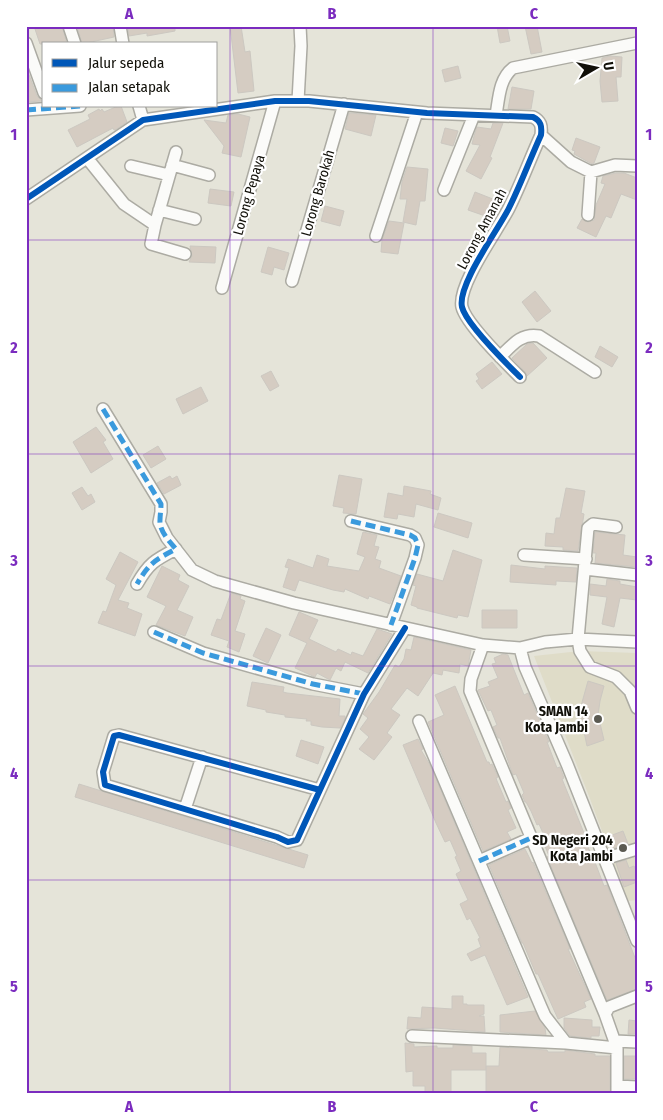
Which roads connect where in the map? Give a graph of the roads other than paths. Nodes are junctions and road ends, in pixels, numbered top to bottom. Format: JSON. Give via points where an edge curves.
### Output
{"nodes":[{"id":1,"x":69,"y":26,"type":"edge"},
{"id":2,"x":120,"y":26,"type":"edge"},
{"id":3,"x":300,"y":26,"type":"edge"},
{"id":4,"x":73,"y":42,"type":"edge"},
{"id":5,"x":120,"y":42,"type":"edge"},
{"id":6,"x":26,"y":43,"type":"edge"},
{"id":7,"x":637,"y":43,"type":"edge"},
{"id":8,"x":35,"y":65,"type":"edge"},
{"id":9,"x":42,"y":87,"type":"edge"},
{"id":10,"x":275,"y":101,"type":"junction"},
{"id":11,"x":298,"y":102,"type":"junction"},
{"id":12,"x":344,"y":104,"type":"junction"},
{"id":13,"x":49,"y":108,"type":"edge"},
{"id":14,"x":139,"y":108,"type":"edge"},
{"id":15,"x":26,"y":110,"type":"edge"},
{"id":16,"x":417,"y":112,"type":"junction"},
{"id":17,"x":474,"y":115,"type":"junction"},
{"id":18,"x":496,"y":116,"type":"junction"},
{"id":19,"x":142,"y":120,"type":"junction"},
{"id":20,"x":541,"y":135,"type":"junction"},
{"id":21,"x":176,"y":152,"type":"dead end"},
{"id":22,"x":87,"y":158,"type":"junction"},
{"id":23,"x":132,"y":166,"type":"dead end"},
{"id":24,"x":637,"y":166,"type":"edge"},
{"id":25,"x":170,"y":170,"type":"junction"},
{"id":26,"x":591,"y":172,"type":"junction"},
{"id":27,"x":209,"y":175,"type":"dead end"},
{"id":28,"x":444,"y":190,"type":"dead end"},
{"id":29,"x":26,"y":199,"type":"edge"},
{"id":30,"x":159,"y":210,"type":"junction"},
{"id":31,"x":588,"y":215,"type":"dead end"},
{"id":32,"x":195,"y":219,"type":"dead end"},
{"id":33,"x":154,"y":225,"type":"junction"},
{"id":34,"x":376,"y":236,"type":"dead end"},
{"id":35,"x":185,"y":254,"type":"dead end"},
{"id":36,"x":292,"y":281,"type":"dead end"},
{"id":37,"x":222,"y":288,"type":"dead end"},
{"id":38,"x":500,"y":357,"type":"junction"},
{"id":39,"x":594,"y":372,"type":"dead end"},
{"id":40,"x":520,"y":377,"type":"dead end"},
{"id":41,"x":104,"y":409,"type":"dead end"},
{"id":42,"x":351,"y":521,"type":"dead end"},
{"id":43,"x":616,"y":527,"type":"dead end"},
{"id":44,"x":176,"y":549,"type":"junction"},
{"id":45,"x":524,"y":555,"type":"dead end"},
{"id":46,"x":586,"y":564,"type":"junction"},
{"id":47,"x":637,"y":575,"type":"edge"},
{"id":48,"x":137,"y":584,"type":"dead end"},
{"id":49,"x":391,"y":625,"type":"junction"},
{"id":50,"x":405,"y":628,"type":"junction"},
{"id":51,"x":154,"y":632,"type":"dead end"},
{"id":52,"x":578,"y":639,"type":"junction"},
{"id":53,"x":637,"y":642,"type":"edge"},
{"id":54,"x":483,"y":645,"type":"junction"},
{"id":55,"x":520,"y":648,"type":"junction"},
{"id":56,"x":364,"y":694,"type":"junction"},
{"id":57,"x":637,"y":708,"type":"edge"},
{"id":58,"x":419,"y":721,"type":"dead end"},
{"id":59,"x":202,"y":757,"type":"junction"},
{"id":60,"x":320,"y":790,"type":"junction"},
{"id":61,"x":185,"y":809,"type":"junction"},
{"id":62,"x":532,"y":838,"type":"junction"},
{"id":63,"x":637,"y":849,"type":"edge"},
{"id":64,"x":604,"y":860,"type":"junction"},
{"id":65,"x":479,"y":861,"type":"junction"},
{"id":66,"x":636,"y":935,"type":"edge"},
{"id":67,"x":637,"y":996,"type":"edge"},
{"id":68,"x":605,"y":1014,"type":"junction"},
{"id":69,"x":412,"y":1036,"type":"dead end"},
{"id":70,"x":637,"y":1042,"type":"edge"},
{"id":71,"x":566,"y":1043,"type":"junction"},
{"id":72,"x":616,"y":1045,"type":"junction"},
{"id":73,"x":637,"y":1087,"type":"edge"},
{"id":74,"x":617,"y":1090,"type":"edge"}],
"edges":[{"from":1,"to":4,"type":"street"},
{"from":2,"to":5,"type":"street"},
{"from":3,"to":11,"type":"street"},
{"from":6,"to":8,"type":"street"},
{"from":7,"to":18,"type":"street","via":[[513,68],[506,73],[502,83]]},
{"from":8,"to":9,"type":"street"},
{"from":10,"to":11,"type":"street"},
{"from":10,"to":19,"type":"street"},
{"from":10,"to":37,"type":"street","name":"Lorong Pepaya"},
{"from":11,"to":12,"type":"street"},
{"from":12,"to":16,"type":"street"},
{"from":12,"to":36,"type":"street","name":"Lorong Barokah"},
{"from":13,"to":15,"type":"street"},
{"from":14,"to":19,"type":"street"},
{"from":16,"to":17,"type":"street"},
{"from":16,"to":34,"type":"street"},
{"from":17,"to":18,"type":"street"},
{"from":17,"to":28,"type":"street"},
{"from":18,"to":20,"type":"street","via":[[532,117],[542,126]]},
{"from":19,"to":22,"type":"street"},
{"from":20,"to":26,"type":"street","via":[[571,162]]},
{"from":20,"to":38,"type":"street","name":"Lorong Amanah","via":[[509,209],[471,274],[462,298],[463,310]]},
{"from":21,"to":25,"type":"street"},
{"from":22,"to":29,"type":"street"},
{"from":22,"to":33,"type":"street","via":[[124,204]]},
{"from":23,"to":25,"type":"street"},
{"from":24,"to":26,"type":"street","via":[[615,165]]},
{"from":25,"to":27,"type":"street"},
{"from":25,"to":30,"type":"street"},
{"from":26,"to":31,"type":"street"},
{"from":30,"to":32,"type":"street"},
{"from":30,"to":33,"type":"street"},
{"from":33,"to":35,"type":"street","via":[[151,244]]},
{"from":38,"to":39,"type":"street","via":[[524,337],[539,336]]},
{"from":38,"to":40,"type":"street","name":"Lorong Amanah"},
{"from":41,"to":44,"type":"street","via":[[161,504],[161,527]]},
{"from":42,"to":49,"type":"street","via":[[410,535],[418,545]]},
{"from":43,"to":46,"type":"street","via":[[590,526]]},
{"from":44,"to":48,"type":"street","via":[[153,562]]},
{"from":44,"to":49,"type":"street","via":[[192,570],[215,581]]},
{"from":45,"to":46,"type":"street"},
{"from":46,"to":47,"type":"street"},
{"from":46,"to":52,"type":"street"},
{"from":49,"to":50,"type":"street"},
{"from":50,"to":54,"type":"street"},
{"from":50,"to":56,"type":"street"},
{"from":51,"to":56,"type":"street","via":[[203,653],[313,684]]},
{"from":52,"to":53,"type":"street"},
{"from":52,"to":55,"type":"street"},
{"from":52,"to":57,"type":"street","via":[[580,651],[590,667],[616,677],[630,691]]},
{"from":54,"to":55,"type":"street"},
{"from":54,"to":62,"type":"street","via":[[470,691]]},
{"from":55,"to":64,"type":"street"},
{"from":56,"to":60,"type":"street"},
{"from":58,"to":65,"type":"street"},
{"from":59,"to":60,"type":"street"},
{"from":59,"to":61,"type":"street"},
{"from":59,"to":61,"type":"street","via":[[125,736],[114,736],[103,772],[105,785]]},
{"from":60,"to":61,"type":"street","via":[[296,840],[288,842]]},
{"from":62,"to":65,"type":"street"},
{"from":62,"to":68,"type":"street"},
{"from":63,"to":64,"type":"street"},
{"from":64,"to":66,"type":"street"},
{"from":65,"to":71,"type":"street","via":[[545,1016]]},
{"from":67,"to":68,"type":"street","via":[[609,1007]]},
{"from":68,"to":72,"type":"street"},
{"from":69,"to":71,"type":"street"},
{"from":70,"to":72,"type":"street"},
{"from":71,"to":72,"type":"street"},
{"from":72,"to":74,"type":"street"},
{"from":73,"to":74,"type":"street"}]}
